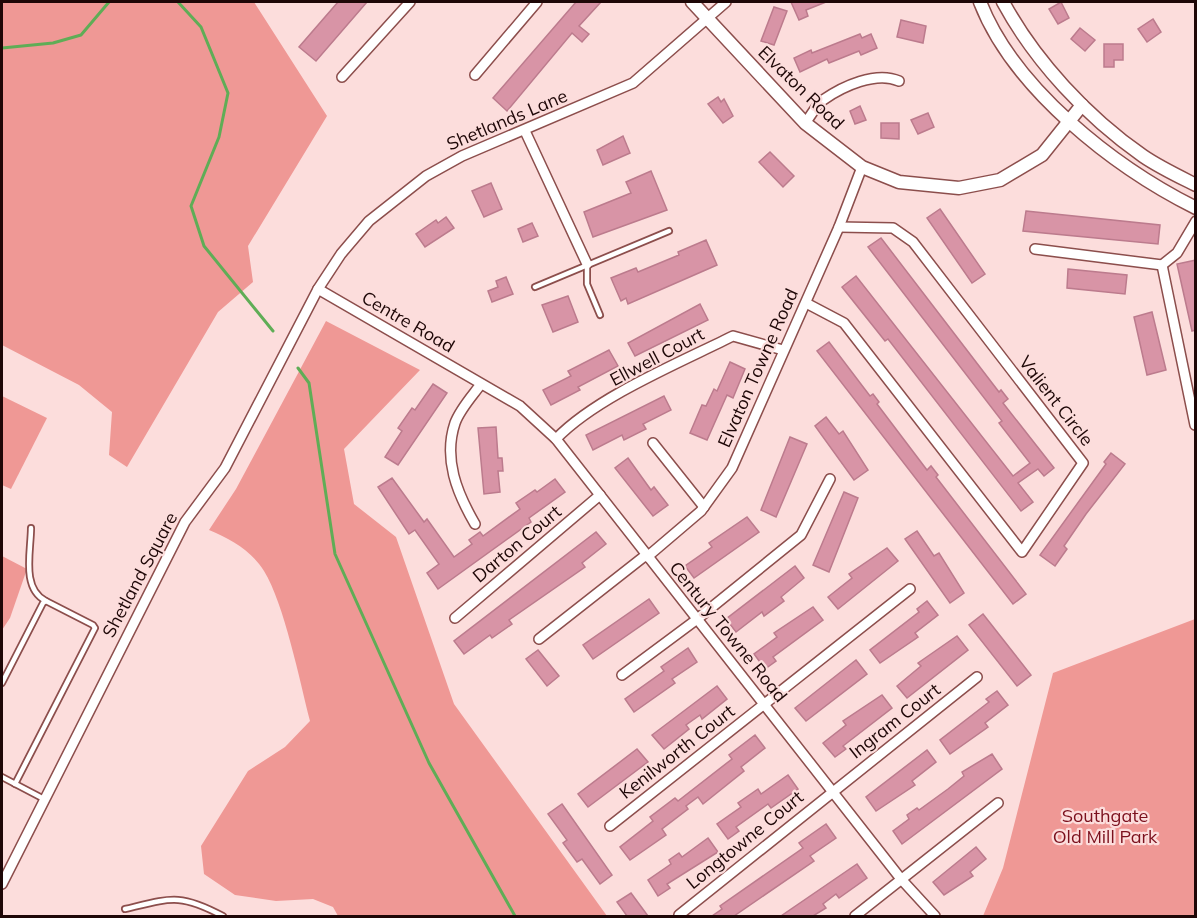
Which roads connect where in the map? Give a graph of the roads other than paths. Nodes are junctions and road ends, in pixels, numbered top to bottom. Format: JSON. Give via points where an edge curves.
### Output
{"nodes":[{"id":1,"x":410,"y":2,"type":"edge"},
{"id":2,"x":537,"y":2,"type":"edge"},
{"id":3,"x":692,"y":2,"type":"edge"},
{"id":4,"x":726,"y":2,"type":"edge"},
{"id":5,"x":980,"y":2,"type":"edge"},
{"id":6,"x":1004,"y":2,"type":"edge"},
{"id":7,"x":706,"y":17,"type":"junction"},
{"id":8,"x":475,"y":75,"type":"dead end"},
{"id":9,"x":342,"y":77,"type":"dead end"},
{"id":10,"x":899,"y":81,"type":"dead end"},
{"id":11,"x":1082,"y":105,"type":"junction"},
{"id":12,"x":1068,"y":120,"type":"junction"},
{"id":13,"x":806,"y":123,"type":"junction"},
{"id":14,"x":525,"y":131,"type":"junction"},
{"id":15,"x":862,"y":167,"type":"junction"},
{"id":16,"x":1196,"y":185,"type":"edge"},
{"id":17,"x":1196,"y":208,"type":"edge"},
{"id":18,"x":1196,"y":221,"type":"edge"},
{"id":19,"x":840,"y":227,"type":"junction"},
{"id":20,"x":669,"y":231,"type":"dead end"},
{"id":21,"x":1035,"y":249,"type":"dead end"},
{"id":22,"x":587,"y":264,"type":"junction"},
{"id":23,"x":1162,"y":265,"type":"junction"},
{"id":24,"x":535,"y":287,"type":"dead end"},
{"id":25,"x":318,"y":289,"type":"junction"},
{"id":26,"x":806,"y":303,"type":"junction"},
{"id":27,"x":600,"y":315,"type":"dead end"},
{"id":28,"x":783,"y":350,"type":"junction"},
{"id":29,"x":481,"y":384,"type":"junction"},
{"id":30,"x":1195,"y":425,"type":"edge"},
{"id":31,"x":556,"y":438,"type":"junction"},
{"id":32,"x":653,"y":443,"type":"dead end"},
{"id":33,"x":830,"y":479,"type":"dead end"},
{"id":34,"x":600,"y":495,"type":"junction"},
{"id":35,"x":704,"y":507,"type":"junction"},
{"id":36,"x":476,"y":524,"type":"dead end"},
{"id":37,"x":31,"y":528,"type":"dead end"},
{"id":38,"x":646,"y":556,"type":"junction"},
{"id":39,"x":910,"y":589,"type":"dead end"},
{"id":40,"x":46,"y":601,"type":"junction"},
{"id":41,"x":455,"y":618,"type":"dead end"},
{"id":42,"x":696,"y":620,"type":"junction"},
{"id":43,"x":539,"y":639,"type":"dead end"},
{"id":44,"x":622,"y":675,"type":"dead end"},
{"id":45,"x":977,"y":677,"type":"dead end"},
{"id":46,"x":2,"y":683,"type":"edge"},
{"id":47,"x":764,"y":704,"type":"junction"},
{"id":48,"x":2,"y":777,"type":"edge"},
{"id":49,"x":15,"y":784,"type":"junction"},
{"id":50,"x":833,"y":790,"type":"junction"},
{"id":51,"x":44,"y":799,"type":"junction"},
{"id":52,"x":998,"y":803,"type":"dead end"},
{"id":53,"x":610,"y":826,"type":"dead end"},
{"id":54,"x":901,"y":879,"type":"junction"},
{"id":55,"x":2,"y":884,"type":"edge"},
{"id":56,"x":125,"y":909,"type":"dead end"},
{"id":57,"x":679,"y":915,"type":"edge"},
{"id":58,"x":223,"y":916,"type":"edge"},
{"id":59,"x":855,"y":916,"type":"edge"},
{"id":60,"x":935,"y":916,"type":"edge"}],
"edges":[{"from":1,"to":9,"type":"street"},
{"from":2,"to":8,"type":"street"},
{"from":3,"to":7,"type":"street","name":"Elvaton Road"},
{"from":4,"to":7,"type":"street","name":"Shetlands Lane"},
{"from":5,"to":12,"type":"street","via":[[1019,69]]},
{"from":6,"to":11,"type":"street","via":[[1035,51]]},
{"from":7,"to":13,"type":"street","name":"Elvaton Road"},
{"from":7,"to":14,"type":"street","name":"Shetlands Lane","via":[[633,83]]},
{"from":10,"to":13,"type":"street","via":[[888,76],[862,81],[822,101]]},
{"from":11,"to":12,"type":"street","name":"Elvaton Road"},
{"from":11,"to":16,"type":"street","via":[[1143,156]]},
{"from":12,"to":15,"type":"street","name":"Elvaton Road","via":[[1042,155],[1000,180],[959,188],[899,182]]},
{"from":12,"to":17,"type":"street","via":[[1157,189]]},
{"from":13,"to":15,"type":"street","name":"Elvaton Road"},
{"from":14,"to":22,"type":"street"},
{"from":14,"to":25,"type":"street","name":"Shetlands Lane","via":[[462,156],[393,201],[369,221]]},
{"from":15,"to":19,"type":"street","name":"Elvaton Towne Road"},
{"from":18,"to":23,"type":"street","via":[[1176,253]]},
{"from":19,"to":26,"type":"street","name":"Elvaton Towne Road"},
{"from":19,"to":26,"type":"street","name":"Valient Circle","via":[[893,228],[913,242],[1083,463],[1022,552],[844,323]]},
{"from":20,"to":22,"type":"lane"},
{"from":21,"to":23,"type":"street"},
{"from":22,"to":24,"type":"lane"},
{"from":22,"to":27,"type":"lane","via":[[587,284]]},
{"from":23,"to":30,"type":"street"},
{"from":25,"to":29,"type":"street","name":"Centre Road"},
{"from":25,"to":51,"type":"street","name":"Shetland Square","via":[[225,468],[185,522]]},
{"from":26,"to":28,"type":"street","name":"Elvaton Towne Road"},
{"from":28,"to":31,"type":"street","name":"Ellwell Court","via":[[733,336],[573,421]]},
{"from":28,"to":35,"type":"street","name":"Elvaton Towne Road","via":[[732,468]]},
{"from":29,"to":31,"type":"street","name":"Century Towne Road","via":[[520,406]]},
{"from":29,"to":36,"type":"street","via":[[455,422],[451,470],[460,498]]},
{"from":31,"to":34,"type":"street","name":"Century Towne Road"},
{"from":32,"to":35,"type":"street"},
{"from":33,"to":42,"type":"street","via":[[801,535]]},
{"from":34,"to":38,"type":"street","name":"Century Towne Road"},
{"from":34,"to":41,"type":"street","name":"Darton Court"},
{"from":35,"to":38,"type":"street","name":"Elvaton Towne Road"},
{"from":37,"to":40,"type":"lane","via":[[31,583]]},
{"from":38,"to":42,"type":"street","name":"Century Towne Road"},
{"from":38,"to":43,"type":"street","name":"Elvaton Towne Road"},
{"from":39,"to":47,"type":"street","name":"Kenilworth Court"},
{"from":40,"to":46,"type":"lane"},
{"from":40,"to":49,"type":"lane","via":[[94,628]]},
{"from":42,"to":44,"type":"street"},
{"from":42,"to":47,"type":"street","name":"Century Towne Road"},
{"from":45,"to":50,"type":"street","name":"Ingram Court"},
{"from":47,"to":50,"type":"street","name":"Century Towne Road"},
{"from":47,"to":53,"type":"street","name":"Kenilworth Court"},
{"from":48,"to":49,"type":"lane"},
{"from":49,"to":51,"type":"lane"},
{"from":50,"to":54,"type":"street","name":"Century Towne Road"},
{"from":50,"to":57,"type":"street","name":"Longtowne Court"},
{"from":51,"to":55,"type":"street","name":"Shetland Square"},
{"from":52,"to":54,"type":"street"},
{"from":54,"to":59,"type":"street"},
{"from":54,"to":60,"type":"street","name":"Century Towne Road"},
{"from":56,"to":58,"type":"lane","via":[[172,898]]}]}
